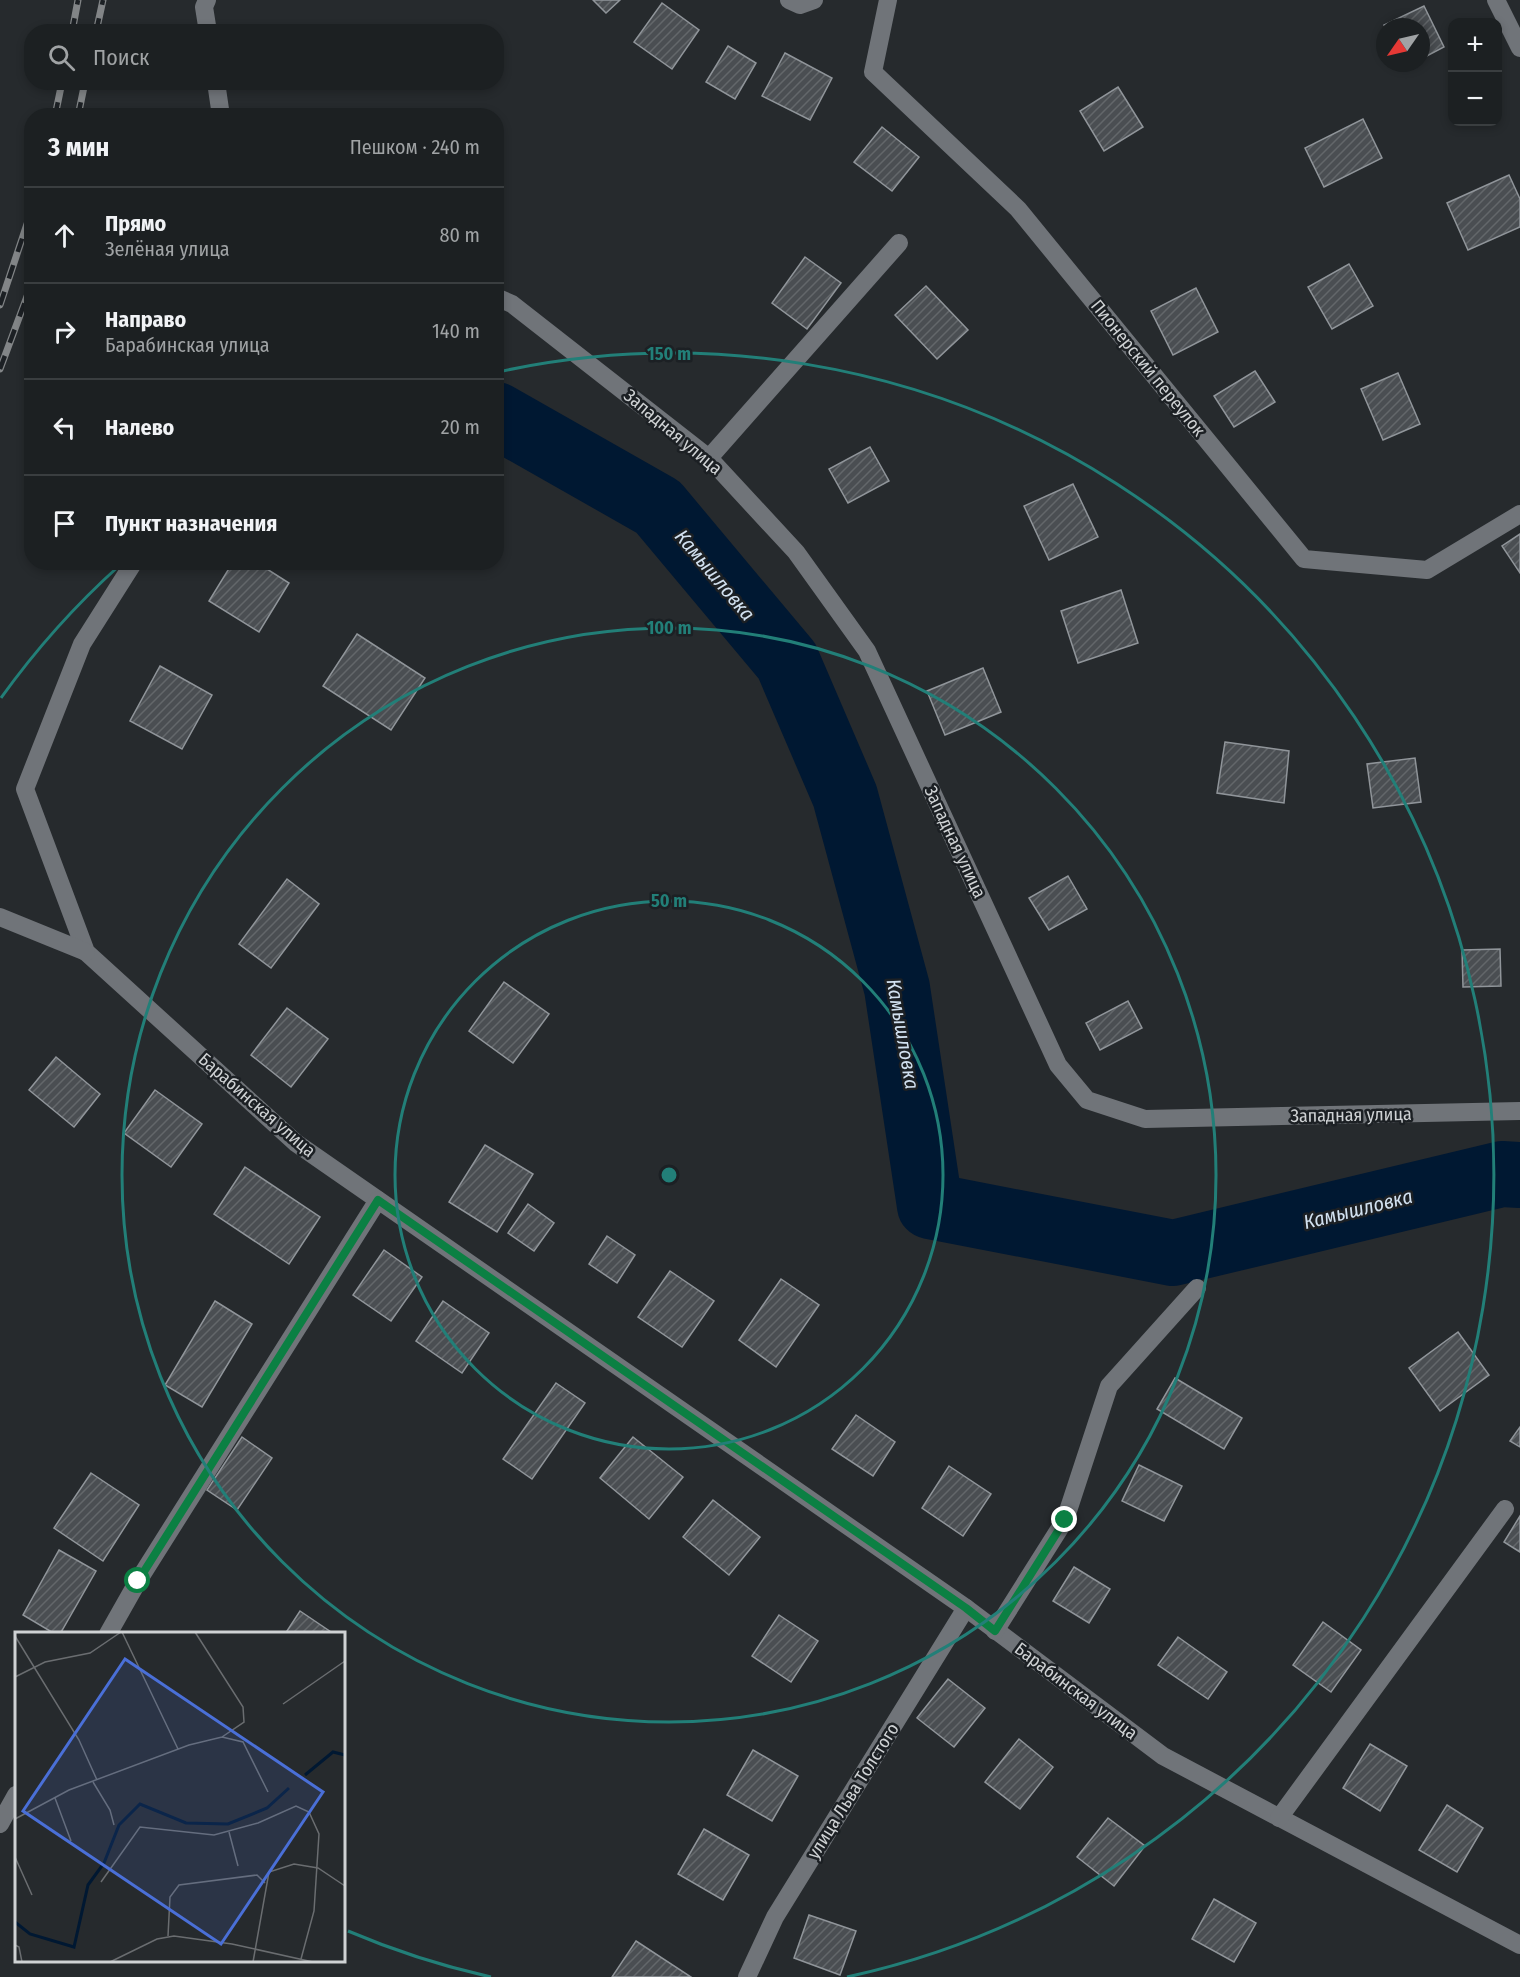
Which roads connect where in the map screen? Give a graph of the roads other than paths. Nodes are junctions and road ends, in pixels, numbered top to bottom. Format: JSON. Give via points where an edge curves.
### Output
{"nodes":[{"id":1,"x":207,"y":0,"type":"edge"},
{"id":2,"x":888,"y":0,"type":"edge"},
{"id":3,"x":1496,"y":0,"type":"edge"},
{"id":4,"x":207,"y":24,"type":"edge"},
{"id":5,"x":1520,"y":48,"type":"edge"},
{"id":6,"x":217,"y":90,"type":"edge"},
{"id":7,"x":220,"y":108,"type":"edge"},
{"id":8,"x":899,"y":243,"type":"dead end"},
{"id":9,"x":504,"y":300,"type":"edge"},
{"id":10,"x":709,"y":458,"type":"junction"},
{"id":11,"x":1520,"y":514,"type":"edge"},
{"id":12,"x":129,"y":570,"type":"edge"},
{"id":13,"x":0,"y":917,"type":"edge"},
{"id":14,"x":86,"y":952,"type":"junction"},
{"id":15,"x":1520,"y":1112,"type":"edge"},
{"id":16,"x":378,"y":1200,"type":"junction"},
{"id":17,"x":1197,"y":1288,"type":"dead end"},
{"id":18,"x":1505,"y":1509,"type":"dead end"},
{"id":19,"x":966,"y":1608,"type":"junction"},
{"id":20,"x":995,"y":1631,"type":"junction"},
{"id":21,"x":109,"y":1632,"type":"edge"},
{"id":22,"x":15,"y":1797,"type":"edge"},
{"id":23,"x":1279,"y":1818,"type":"junction"},
{"id":24,"x":0,"y":1824,"type":"edge"},
{"id":25,"x":1520,"y":1945,"type":"edge"},
{"id":26,"x":747,"y":1977,"type":"edge"}],
"edges":[{"from":1,"to":4,"type":"street"},
{"from":2,"to":11,"type":"street","name":"Пионерский переулок","via":[[873,72],[1018,209],[1304,559],[1427,570]]},
{"from":3,"to":5,"type":"street"},
{"from":6,"to":7,"type":"street"},
{"from":8,"to":10,"type":"street"},
{"from":9,"to":10,"type":"street","name":"Западная улица"},
{"from":10,"to":15,"type":"street","name":"Западная улица","via":[[796,552],[867,651],[1058,1065],[1087,1100],[1145,1119]]},
{"from":12,"to":14,"type":"street","name":"Барабинская улица","via":[[82,644],[25,789]]},
{"from":13,"to":14,"type":"street"},
{"from":14,"to":16,"type":"street","name":"Барабинская улица","via":[[296,1143]]},
{"from":16,"to":19,"type":"street","name":"Барабинская улица"},
{"from":16,"to":21,"type":"street"},
{"from":17,"to":20,"type":"street","via":[[1109,1386],[1065,1520]]},
{"from":18,"to":23,"type":"street"},
{"from":19,"to":20,"type":"street","name":"Барабинская улица"},
{"from":19,"to":26,"type":"street","name":"улица Льва Толстого","via":[[775,1917]]},
{"from":20,"to":23,"type":"street","name":"Барабинская улица","via":[[1163,1756]]},
{"from":22,"to":24,"type":"street"},
{"from":23,"to":25,"type":"street","name":"Барабинская улица"}]}
